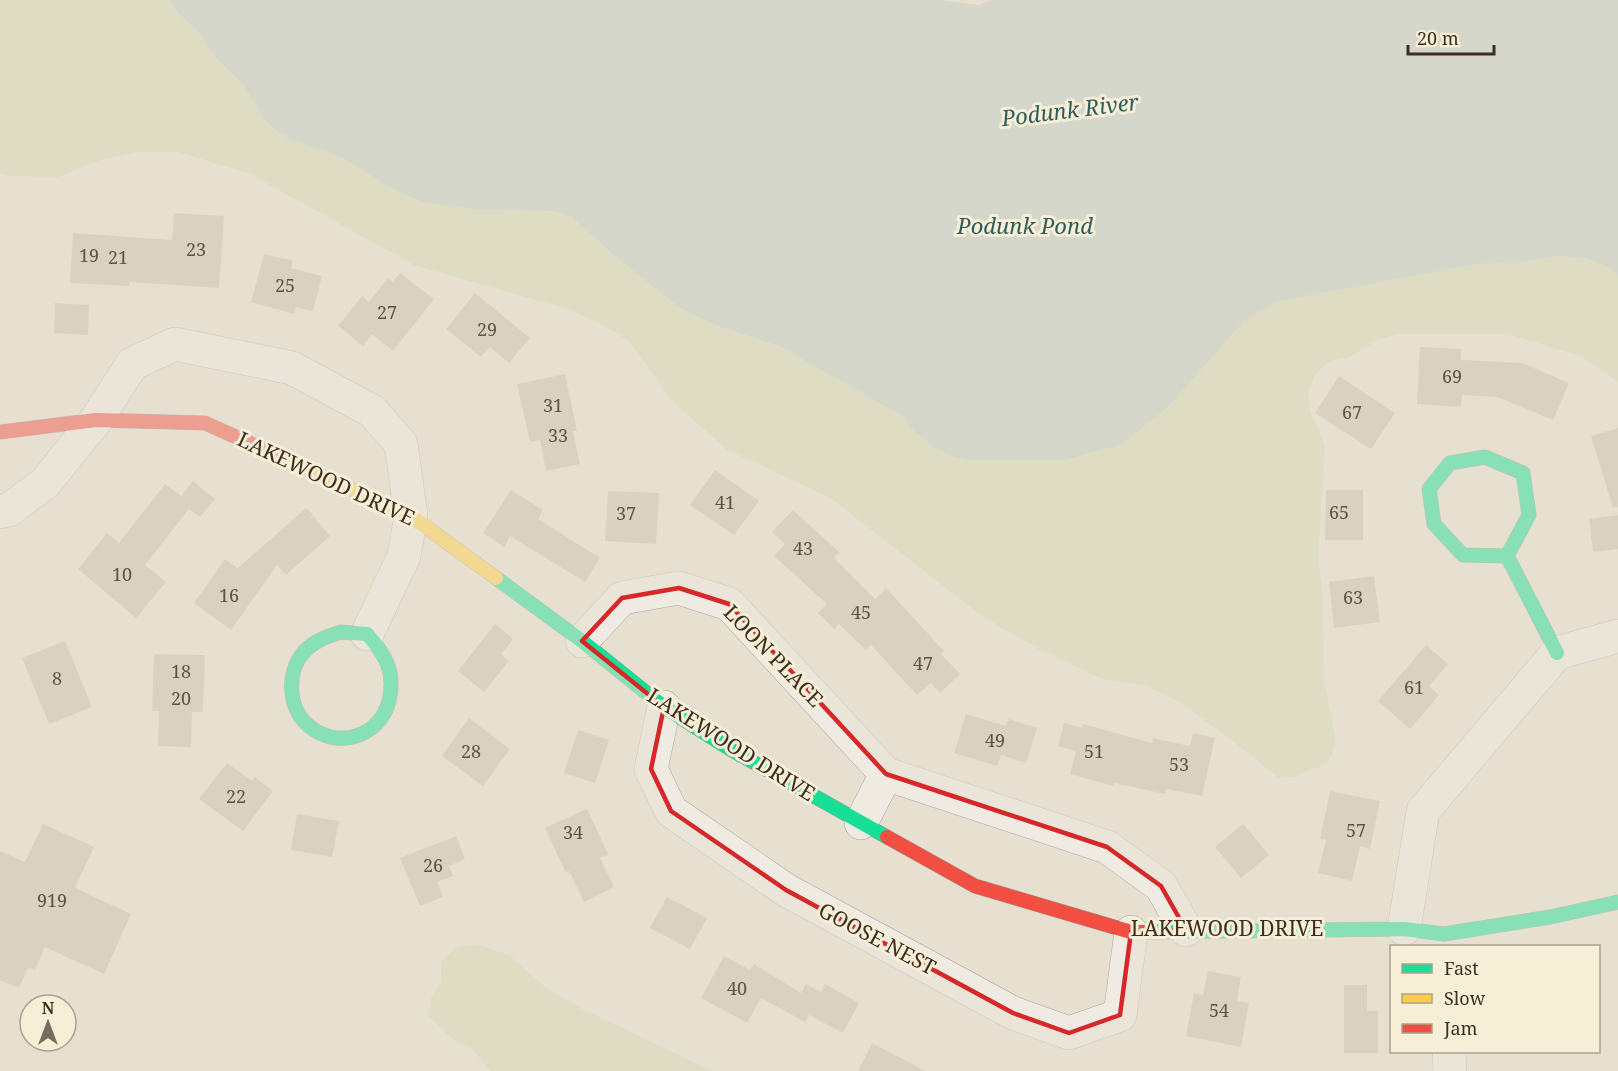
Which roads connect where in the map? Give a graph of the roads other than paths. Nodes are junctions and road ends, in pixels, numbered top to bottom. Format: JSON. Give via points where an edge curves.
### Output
{"nodes":[{"id":1,"x":96,"y":420,"type":"junction"},
{"id":2,"x":0,"y":432,"type":"edge"},
{"id":3,"x":0,"y":512,"type":"edge"},
{"id":4,"x":411,"y":516,"type":"junction"},
{"id":5,"x":1507,"y":556,"type":"junction"},
{"id":6,"x":367,"y":634,"type":"junction"},
{"id":7,"x":1618,"y":636,"type":"edge"},
{"id":8,"x":582,"y":640,"type":"junction"},
{"id":9,"x":1557,"y":653,"type":"junction"},
{"id":10,"x":664,"y":707,"type":"junction"},
{"id":11,"x":886,"y":774,"type":"junction"},
{"id":12,"x":861,"y":823,"type":"junction"},
{"id":13,"x":1617,"y":904,"type":"edge"},
{"id":14,"x":1404,"y":929,"type":"junction"},
{"id":15,"x":1186,"y":930,"type":"junction"},
{"id":16,"x":1131,"y":932,"type":"junction"},
{"id":17,"x":1444,"y":940,"type":"edge"},
{"id":18,"x":1449,"y":1053,"type":"edge"},
{"id":19,"x":1450,"y":1071,"type":"edge"}],
"edges":[{"from":1,"to":2,"type":"street","name":"LAKEWOOD DRIVE"},
{"from":1,"to":3,"type":"street","via":[[45,483],[9,510]]},
{"from":1,"to":4,"type":"street","name":"LAKEWOOD DRIVE","via":[[205,423]]},
{"from":1,"to":4,"type":"street","via":[[132,364],[175,344],[292,368],[372,411],[401,444]]},
{"from":4,"to":6,"type":"street","via":[[404,556]]},
{"from":4,"to":8,"type":"street","name":"LAKEWOOD DRIVE"},
{"from":5,"to":5,"type":"street","via":[[1530,515],[1523,473],[1485,457],[1450,463],[1429,489],[1434,524],[1463,555]]},
{"from":5,"to":9,"type":"street"},
{"from":6,"to":6,"type":"street","via":[[341,632],[314,642],[297,660],[290,682],[294,700],[303,721],[321,734],[364,735],[380,722],[390,700],[391,676],[382,651]]},
{"from":7,"to":9,"type":"street"},
{"from":8,"to":10,"type":"street","name":"LAKEWOOD DRIVE"},
{"from":8,"to":11,"type":"street","name":"LOON PLACE","via":[[622,598],[679,588],[729,604]]},
{"from":9,"to":14,"type":"street","via":[[1423,811]]},
{"from":10,"to":12,"type":"street","name":"LAKEWOOD DRIVE"},
{"from":10,"to":16,"type":"street","name":"GOOSE NEST","via":[[651,769],[671,811],[786,890],[1013,1013],[1069,1033],[1120,1015]]},
{"from":11,"to":12,"type":"street"},
{"from":11,"to":15,"type":"street","name":"LOON PLACE","via":[[1107,847],[1161,886]]},
{"from":12,"to":16,"type":"street","name":"LAKEWOOD DRIVE","via":[[975,886]]},
{"from":13,"to":17,"type":"street","name":"LAKEWOOD DRIVE"},
{"from":14,"to":15,"type":"street","name":"LAKEWOOD DRIVE"},
{"from":14,"to":17,"type":"street","name":"LAKEWOOD DRIVE"},
{"from":15,"to":16,"type":"street","name":"LAKEWOOD DRIVE"},
{"from":18,"to":19,"type":"street"}]}
